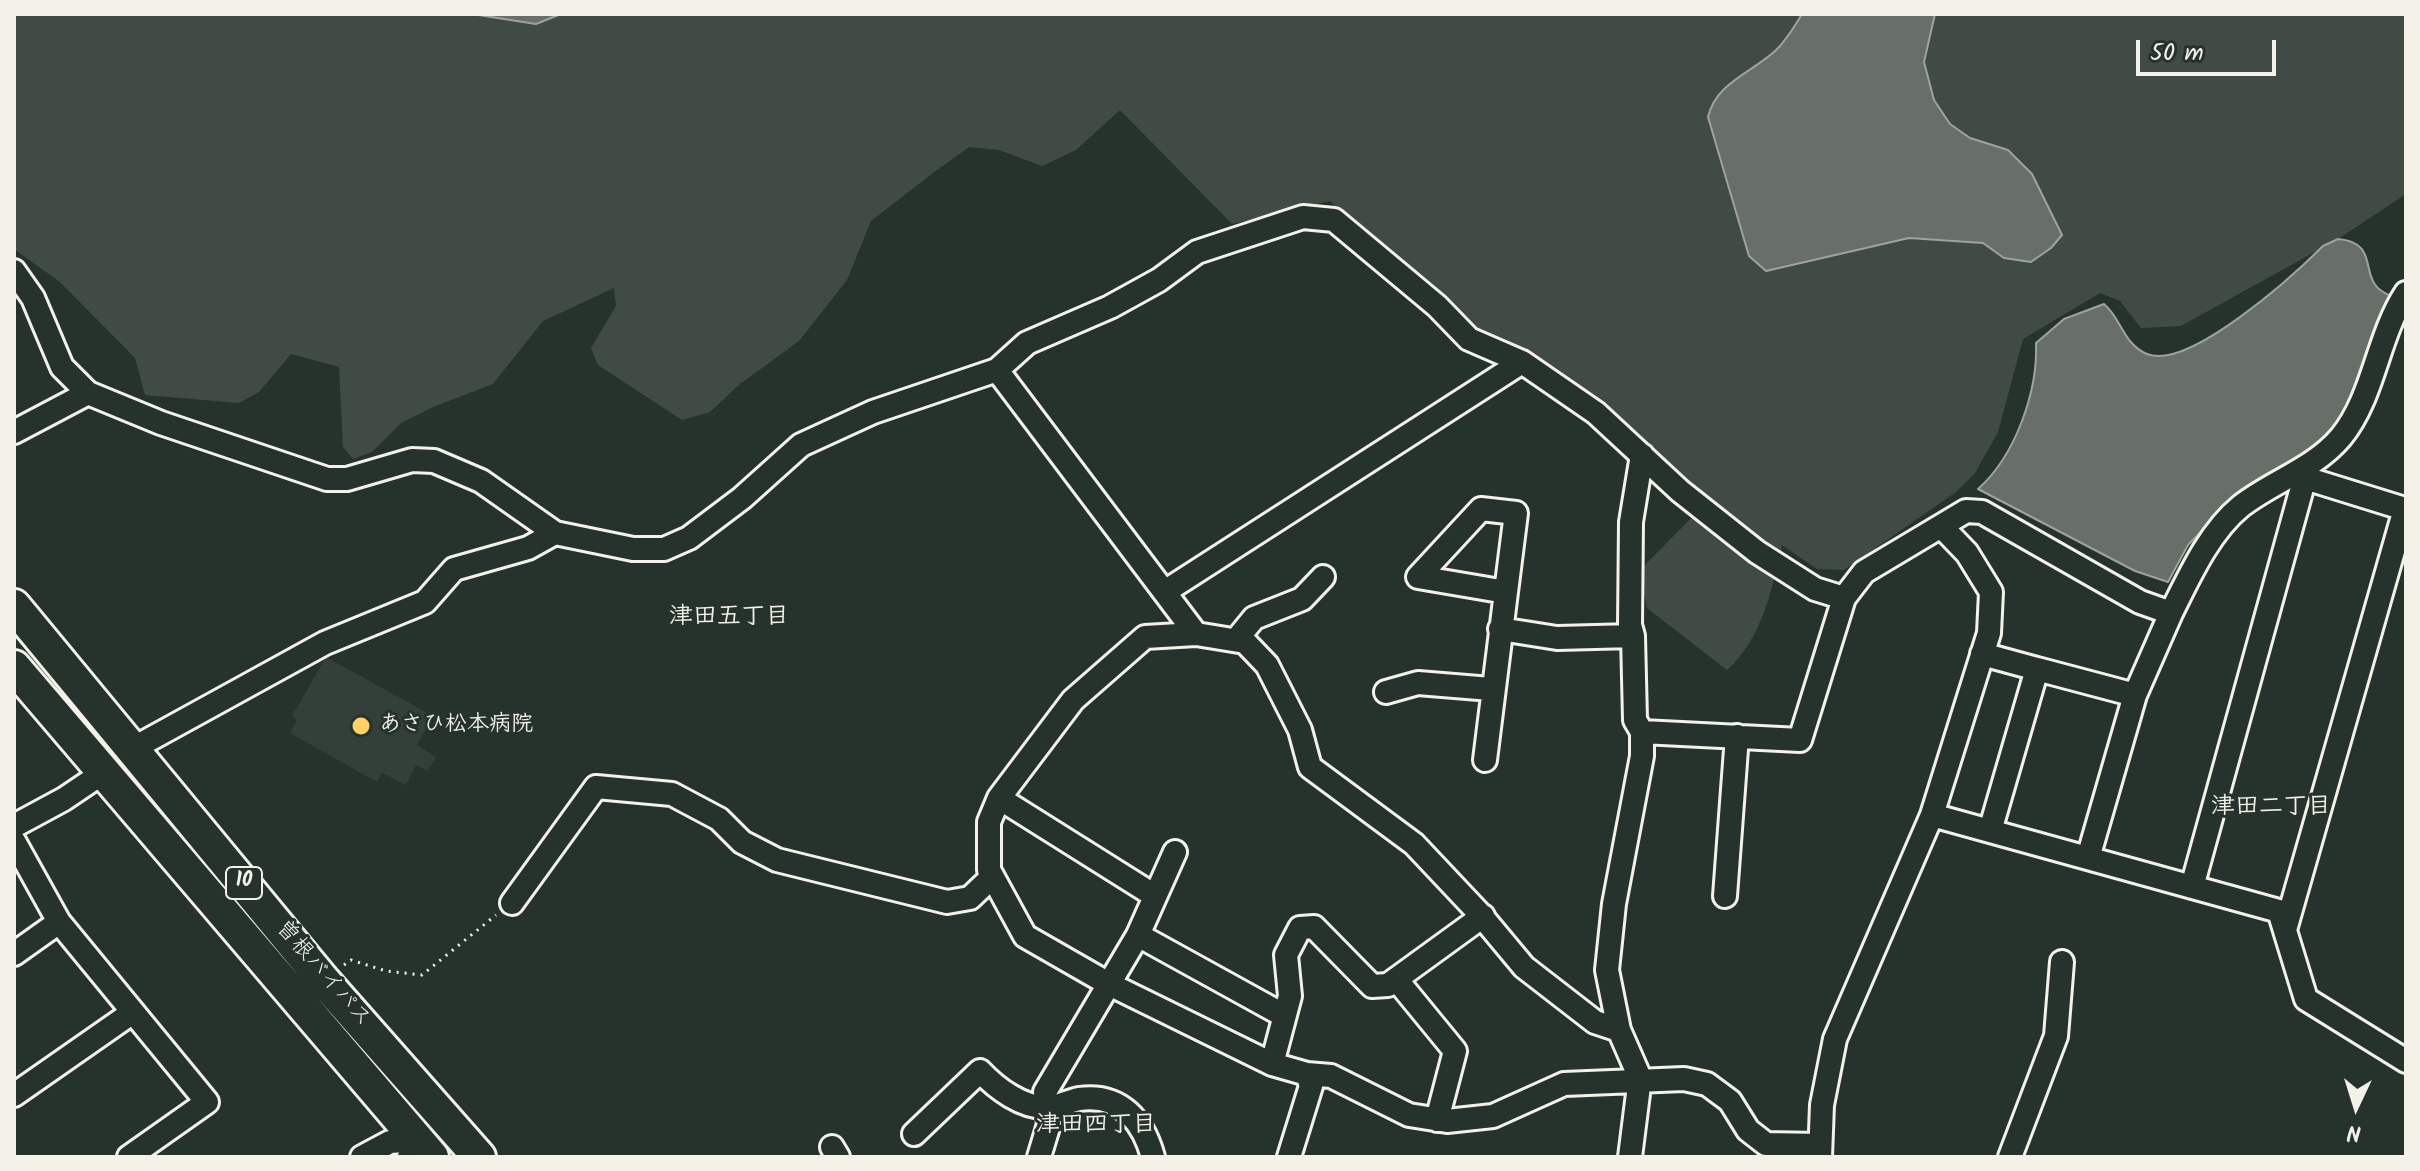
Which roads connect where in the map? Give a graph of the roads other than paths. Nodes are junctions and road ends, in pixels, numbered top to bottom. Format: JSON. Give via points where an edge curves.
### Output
{"nodes":[{"id":1,"x":14,"y":271,"type":"edge"},
{"id":2,"x":2406,"y":293,"type":"edge"},
{"id":3,"x":1522,"y":362,"type":"junction"},
{"id":4,"x":997,"y":370,"type":"junction"},
{"id":5,"x":88,"y":393,"type":"junction"},
{"id":6,"x":14,"y":432,"type":"edge"},
{"id":7,"x":1642,"y":455,"type":"junction"},
{"id":8,"x":2306,"y":472,"type":"junction"},
{"id":9,"x":1941,"y":526,"type":"junction"},
{"id":10,"x":555,"y":533,"type":"junction"},
{"id":11,"x":2402,"y":535,"type":"edge"},
{"id":12,"x":1323,"y":577,"type":"dead end"},
{"id":13,"x":1166,"y":591,"type":"junction"},
{"id":14,"x":1506,"y":592,"type":"junction"},
{"id":15,"x":1844,"y":598,"type":"junction"},
{"id":16,"x":14,"y":606,"type":"edge"},
{"id":17,"x":2171,"y":613,"type":"junction"},
{"id":18,"x":1500,"y":629,"type":"junction"},
{"id":19,"x":1196,"y":634,"type":"junction"},
{"id":20,"x":1633,"y":636,"type":"junction"},
{"id":21,"x":1236,"y":640,"type":"junction"},
{"id":22,"x":1982,"y":654,"type":"junction"},
{"id":23,"x":14,"y":667,"type":"edge"},
{"id":24,"x":2037,"y":669,"type":"junction"},
{"id":25,"x":1491,"y":689,"type":"junction"},
{"id":26,"x":1386,"y":692,"type":"dead end"},
{"id":27,"x":2135,"y":695,"type":"junction"},
{"id":28,"x":1642,"y":732,"type":"junction"},
{"id":29,"x":1737,"y":736,"type":"junction"},
{"id":30,"x":134,"y":748,"type":"junction"},
{"id":31,"x":1485,"y":760,"type":"dead end"},
{"id":32,"x":104,"y":772,"type":"junction"},
{"id":33,"x":999,"y":798,"type":"junction"},
{"id":34,"x":1932,"y":815,"type":"junction"},
{"id":35,"x":14,"y":826,"type":"edge"},
{"id":36,"x":1990,"y":831,"type":"junction"},
{"id":37,"x":14,"y":841,"type":"edge"},
{"id":38,"x":1175,"y":852,"type":"dead end"},
{"id":39,"x":2088,"y":858,"type":"junction"},
{"id":40,"x":992,"y":877,"type":"junction"},
{"id":41,"x":2192,"y":887,"type":"junction"},
{"id":42,"x":1155,"y":896,"type":"junction"},
{"id":43,"x":1725,"y":896,"type":"dead end"},
{"id":44,"x":512,"y":903,"type":"road end"},
{"id":45,"x":1483,"y":916,"type":"junction"},
{"id":46,"x":59,"y":922,"type":"junction"},
{"id":47,"x":2285,"y":932,"type":"junction"},
{"id":48,"x":1138,"y":935,"type":"junction"},
{"id":49,"x":14,"y":954,"type":"edge"},
{"id":50,"x":2062,"y":962,"type":"dead end"},
{"id":51,"x":1396,"y":979,"type":"junction"},
{"id":52,"x":1107,"y":983,"type":"junction"},
{"id":53,"x":133,"y":1012,"type":"junction"},
{"id":54,"x":1283,"y":1015,"type":"junction"},
{"id":55,"x":1619,"y":1030,"type":"junction"},
{"id":56,"x":2406,"y":1061,"type":"edge"},
{"id":57,"x":1272,"y":1064,"type":"junction"},
{"id":58,"x":402,"y":1067,"type":"junction"},
{"id":59,"x":1307,"y":1074,"type":"junction"},
{"id":60,"x":1640,"y":1078,"type":"junction"},
{"id":61,"x":375,"y":1091,"type":"junction"},
{"id":62,"x":14,"y":1095,"type":"edge"},
{"id":63,"x":1047,"y":1108,"type":"junction"},
{"id":64,"x":1437,"y":1120,"type":"junction"},
{"id":65,"x":914,"y":1134,"type":"dead end"},
{"id":66,"x":419,"y":1151,"type":"edge"},
{"id":67,"x":1820,"y":1151,"type":"edge"},
{"id":68,"x":367,"y":1154,"type":"edge"},
{"id":69,"x":129,"y":1157,"type":"edge"},
{"id":70,"x":478,"y":1157,"type":"edge"},
{"id":71,"x":1039,"y":1157,"type":"edge"},
{"id":72,"x":1153,"y":1157,"type":"edge"},
{"id":73,"x":1289,"y":1157,"type":"edge"},
{"id":74,"x":1630,"y":1157,"type":"edge"},
{"id":75,"x":2010,"y":1157,"type":"edge"}],
"edges":[{"from":1,"to":5,"type":"street","via":[[33,298],[62,367]]},
{"from":2,"to":8,"type":"street","via":[[2393,312],[2352,422]]},
{"from":3,"to":4,"type":"street","via":[[1469,339],[1334,220],[1318,216],[1197,252],[1110,307],[1027,343]]},
{"from":3,"to":7,"type":"street","via":[[1596,413]]},
{"from":3,"to":13,"type":"street"},
{"from":4,"to":10,"type":"street","via":[[873,412],[801,445],[732,506],[689,538],[664,549],[633,549]]},
{"from":4,"to":13,"type":"street"},
{"from":5,"to":6,"type":"street"},
{"from":5,"to":10,"type":"street","via":[[327,479],[347,479],[412,460],[434,461],[481,481]]},
{"from":7,"to":15,"type":"street","via":[[1757,552],[1815,589]]},
{"from":7,"to":20,"type":"street","via":[[1631,522]]},
{"from":8,"to":11,"type":"street","via":[[2405,509]]},
{"from":8,"to":17,"type":"street","via":[[2239,507],[2199,558]]},
{"from":8,"to":41,"type":"street"},
{"from":9,"to":15,"type":"street","via":[[1864,572]]},
{"from":9,"to":17,"type":"street","via":[[1966,511],[1982,512],[2140,602]]},
{"from":9,"to":22,"type":"street","via":[[1967,553],[1991,592]]},
{"from":10,"to":30,"type":"street","via":[[528,548],[454,569],[425,602],[325,643]]},
{"from":11,"to":47,"type":"street"},
{"from":12,"to":21,"type":"street","via":[[1302,599],[1254,618]]},
{"from":13,"to":19,"type":"street"},
{"from":14,"to":14,"type":"street","via":[[1462,585],[1418,577],[1481,509],[1516,513]]},
{"from":14,"to":18,"type":"street"},
{"from":15,"to":29,"type":"street","via":[[1800,740]]},
{"from":16,"to":30,"type":"highway","name":"曽根バイパス","number":"10"},
{"from":17,"to":27,"type":"street"},
{"from":18,"to":20,"type":"street","via":[[1557,638]]},
{"from":18,"to":25,"type":"street"},
{"from":19,"to":21,"type":"street"},
{"from":19,"to":33,"type":"street","via":[[1145,637],[1073,700]]},
{"from":20,"to":28,"type":"street","via":[[1635,720]]},
{"from":21,"to":45,"type":"street","via":[[1245,642],[1267,665],[1300,730],[1310,767],[1414,844]]},
{"from":22,"to":24,"type":"street"},
{"from":22,"to":34,"type":"street"},
{"from":23,"to":32,"type":"highway","name":"曽根バイパス","number":"10"},
{"from":24,"to":27,"type":"street"},
{"from":24,"to":36,"type":"street"},
{"from":25,"to":26,"type":"street","via":[[1418,683]]},
{"from":25,"to":31,"type":"street"},
{"from":27,"to":39,"type":"street"},
{"from":28,"to":29,"type":"street"},
{"from":28,"to":55,"type":"street","via":[[1607,970]]},
{"from":29,"to":43,"type":"street"},
{"from":30,"to":58,"type":"highway","name":"曽根バイパス","number":"10","via":[[322,979]]},
{"from":32,"to":35,"type":"street"},
{"from":32,"to":61,"type":"highway","name":"曽根バイパス","number":"10"},
{"from":33,"to":40,"type":"street","via":[[989,822]]},
{"from":33,"to":42,"type":"street"},
{"from":34,"to":36,"type":"street"},
{"from":34,"to":67,"type":"street","via":[[1835,1039],[1822,1105]]},
{"from":36,"to":39,"type":"street"},
{"from":37,"to":46,"type":"street"},
{"from":38,"to":42,"type":"street"},
{"from":39,"to":41,"type":"street"},
{"from":40,"to":44,"type":"street","via":[[970,898],[947,902],[777,860],[672,794],[596,787]]},
{"from":40,"to":52,"type":"street","via":[[1025,936]]},
{"from":41,"to":47,"type":"street","via":[[2279,911]]},
{"from":42,"to":48,"type":"street"},
{"from":45,"to":51,"type":"street"},
{"from":45,"to":55,"type":"street","via":[[1524,967],[1595,1022]]},
{"from":46,"to":49,"type":"street"},
{"from":46,"to":53,"type":"street"},
{"from":47,"to":56,"type":"street","via":[[2306,999]]},
{"from":48,"to":52,"type":"street"},
{"from":48,"to":54,"type":"street"},
{"from":50,"to":75,"type":"street","via":[[2056,1036]]},
{"from":51,"to":54,"type":"street","via":[[1372,986],[1314,927],[1300,928],[1286,955],[1290,996]]},
{"from":51,"to":64,"type":"street","via":[[1455,1051]]},
{"from":52,"to":57,"type":"street"},
{"from":52,"to":63,"type":"street","via":[[1045,1092]]},
{"from":53,"to":62,"type":"street"},
{"from":53,"to":69,"type":"street","via":[[207,1102]]},
{"from":54,"to":57,"type":"street"},
{"from":55,"to":60,"type":"street"},
{"from":57,"to":59,"type":"street"},
{"from":58,"to":66,"type":"highway","via":[[418,1111]]},
{"from":58,"to":70,"type":"highway","name":"曽根バイパス","number":"10"},
{"from":59,"to":64,"type":"street","via":[[1331,1076],[1409,1115]]},
{"from":59,"to":73,"type":"street","via":[[1311,1086]]},
{"from":60,"to":64,"type":"street","via":[[1564,1084],[1493,1116]]},
{"from":60,"to":67,"type":"street","via":[[1707,1084],[1730,1101],[1748,1130],[1766,1144]]},
{"from":60,"to":74,"type":"street"},
{"from":61,"to":66,"type":"highway","name":"曽根バイパス","number":"10"},
{"from":61,"to":68,"type":"street","via":[[381,1126]]},
{"from":63,"to":65,"type":"street","via":[[1000,1092],[980,1071]]},
{"from":63,"to":71,"type":"street","via":[[1049,1124]]},
{"from":63,"to":72,"type":"street","via":[[1081,1099],[1112,1104],[1139,1120]]},
{"from":66,"to":68,"type":"street","via":[[390,1142]]},
{"from":66,"to":70,"type":"highway","via":[[458,1145]]}]}
